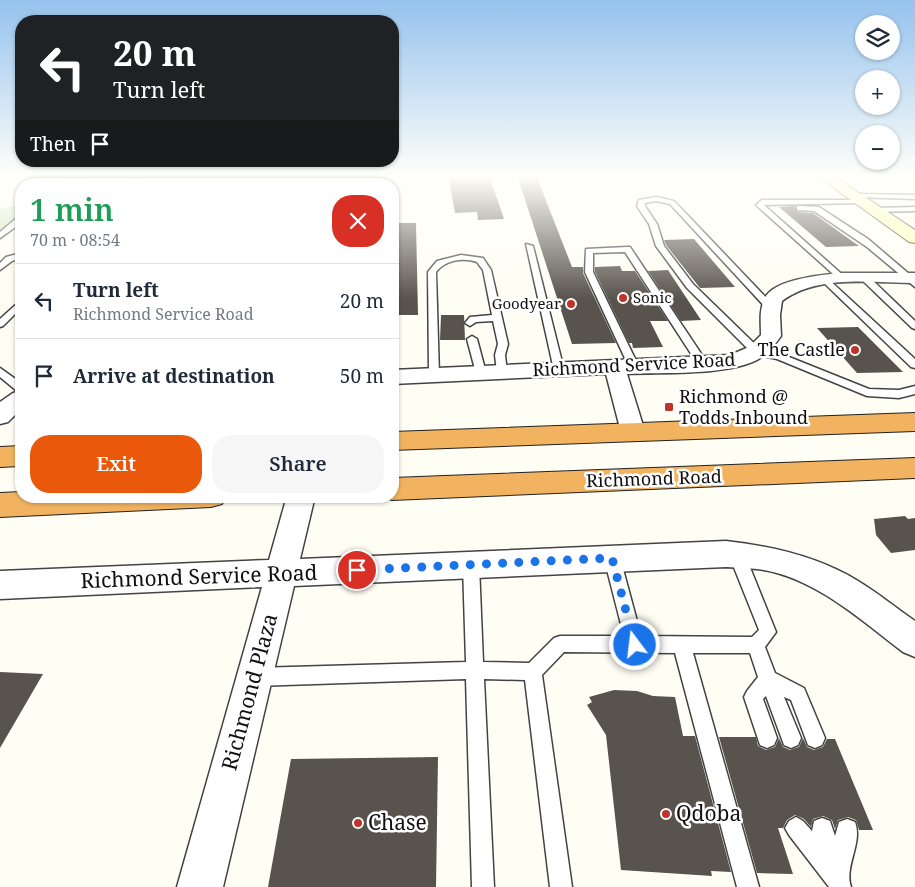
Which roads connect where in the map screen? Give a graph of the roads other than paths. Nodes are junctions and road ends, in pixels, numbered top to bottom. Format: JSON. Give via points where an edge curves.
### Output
{"nodes":[{"id":1,"x":648,"y":216,"type":"edge"},
{"id":2,"x":685,"y":216,"type":"edge"},
{"id":3,"x":773,"y":216,"type":"edge"},
{"id":4,"x":781,"y":216,"type":"edge"},
{"id":5,"x":826,"y":216,"type":"edge"},
{"id":6,"x":835,"y":216,"type":"edge"},
{"id":7,"x":886,"y":216,"type":"edge"},
{"id":8,"x":15,"y":224,"type":"edge"},
{"id":9,"x":911,"y":231,"type":"edge"},
{"id":10,"x":0,"y":236,"type":"edge"},
{"id":11,"x":529,"y":246,"type":"dead end"},
{"id":12,"x":871,"y":246,"type":"junction"},
{"id":13,"x":812,"y":252,"type":"junction"},
{"id":14,"x":15,"y":257,"type":"edge"},
{"id":15,"x":0,"y":267,"type":"edge"},
{"id":16,"x":865,"y":278,"type":"junction"},
{"id":17,"x":834,"y":280,"type":"junction"},
{"id":18,"x":913,"y":280,"type":"edge"},
{"id":19,"x":770,"y":307,"type":"junction"},
{"id":20,"x":15,"y":309,"type":"edge"},
{"id":21,"x":498,"y":318,"type":"junction"},
{"id":22,"x":470,"y":323,"type":"dead end"},
{"id":23,"x":0,"y":324,"type":"edge"},
{"id":24,"x":914,"y":325,"type":"edge"},
{"id":25,"x":472,"y":340,"type":"dead end"},
{"id":26,"x":757,"y":352,"type":"junction"},
{"id":27,"x":703,"y":364,"type":"junction"},
{"id":28,"x":915,"y":365,"type":"edge"},
{"id":29,"x":624,"y":367,"type":"junction"},
{"id":30,"x":559,"y":370,"type":"junction"},
{"id":31,"x":0,"y":371,"type":"edge"},
{"id":32,"x":502,"y":372,"type":"junction"},
{"id":33,"x":481,"y":373,"type":"junction"},
{"id":34,"x":434,"y":375,"type":"junction"},
{"id":35,"x":399,"y":377,"type":"edge"},
{"id":36,"x":15,"y":384,"type":"edge"},
{"id":37,"x":915,"y":390,"type":"edge"},
{"id":38,"x":15,"y":402,"type":"edge"},
{"id":39,"x":0,"y":416,"type":"edge"},
{"id":40,"x":915,"y":422,"type":"edge"},
{"id":41,"x":633,"y":432,"type":"junction"},
{"id":42,"x":399,"y":441,"type":"edge"},
{"id":43,"x":15,"y":456,"type":"edge"},
{"id":44,"x":0,"y":457,"type":"edge"},
{"id":45,"x":915,"y":468,"type":"edge"},
{"id":46,"x":399,"y":489,"type":"edge"},
{"id":47,"x":47,"y":503,"type":"edge"},
{"id":48,"x":299,"y":503,"type":"edge"},
{"id":49,"x":0,"y":505,"type":"edge"},
{"id":50,"x":737,"y":555,"type":"junction"},
{"id":51,"x":612,"y":558,"type":"junction"},
{"id":52,"x":471,"y":565,"type":"junction"},
{"id":53,"x":281,"y":574,"type":"junction"},
{"id":54,"x":0,"y":585,"type":"edge"},
{"id":55,"x":915,"y":641,"type":"edge"},
{"id":56,"x":635,"y":645,"type":"junction"},
{"id":57,"x":682,"y":645,"type":"junction"},
{"id":58,"x":756,"y":645,"type":"junction"},
{"id":59,"x":474,"y":670,"type":"junction"},
{"id":60,"x":533,"y":672,"type":"junction"},
{"id":61,"x":254,"y":677,"type":"junction"},
{"id":62,"x":768,"y":679,"type":"junction"},
{"id":63,"x":767,"y":738,"type":"dead end"},
{"id":64,"x":791,"y":738,"type":"dead end"},
{"id":65,"x":815,"y":738,"type":"dead end"},
{"id":66,"x":796,"y":828,"type":"dead end"},
{"id":67,"x":822,"y":829,"type":"dead end"},
{"id":68,"x":847,"y":830,"type":"dead end"},
{"id":69,"x":838,"y":883,"type":"edge"},
{"id":70,"x":200,"y":887,"type":"edge"},
{"id":71,"x":483,"y":887,"type":"edge"},
{"id":72,"x":561,"y":887,"type":"edge"},
{"id":73,"x":748,"y":887,"type":"edge"}],
"edges":[{"from":1,"to":26,"type":"lane","via":[[660,246],[685,279]]},
{"from":2,"to":19,"type":"lane"},
{"from":3,"to":13,"type":"lane"},
{"from":4,"to":13,"type":"lane","via":[[814,245]]},
{"from":5,"to":12,"type":"lane"},
{"from":6,"to":12,"type":"lane"},
{"from":7,"to":9,"type":"main road"},
{"from":8,"to":10,"type":"lane"},
{"from":11,"to":30,"type":"lane"},
{"from":12,"to":18,"type":"lane"},
{"from":13,"to":17,"type":"lane"},
{"from":14,"to":15,"type":"lane"},
{"from":16,"to":17,"type":"street"},
{"from":16,"to":18,"type":"street"},
{"from":16,"to":24,"type":"lane"},
{"from":17,"to":19,"type":"street","via":[[786,289],[773,299]]},
{"from":17,"to":28,"type":"lane"},
{"from":19,"to":26,"type":"street","name":"Richmond Service Road","via":[[771,336]]},
{"from":20,"to":23,"type":"lane"},
{"from":21,"to":22,"type":"lane","via":[[473,319]]},
{"from":21,"to":32,"type":"lane","via":[[503,344],[500,355]]},
{"from":21,"to":34,"type":"lane","via":[[487,270],[481,261],[474,258],[449,259],[434,267]]},
{"from":25,"to":33,"type":"lane"},
{"from":26,"to":27,"type":"street","name":"Richmond Service Road","via":[[741,360]]},
{"from":26,"to":37,"type":"lane","via":[[780,357],[867,392],[899,394]]},
{"from":27,"to":29,"type":"street","name":"Richmond Service Road"},
{"from":27,"to":29,"type":"lane","via":[[627,249],[589,250],[589,272]]},
{"from":29,"to":30,"type":"street","name":"Richmond Service Road"},
{"from":29,"to":41,"type":"street"},
{"from":30,"to":32,"type":"street","name":"Richmond Service Road"},
{"from":31,"to":36,"type":"lane"},
{"from":32,"to":33,"type":"street","name":"Richmond Service Road"},
{"from":33,"to":34,"type":"street","name":"Richmond Service Road"},
{"from":34,"to":35,"type":"street","name":"Richmond Service Road"},
{"from":38,"to":39,"type":"street"},
{"from":40,"to":41,"type":"highway"},
{"from":41,"to":42,"type":"highway"},
{"from":43,"to":44,"type":"highway"},
{"from":45,"to":46,"type":"highway","name":"Richmond Road"},
{"from":47,"to":49,"type":"highway"},
{"from":48,"to":53,"type":"street","name":"Richmond Plaza"},
{"from":50,"to":51,"type":"street","name":"Richmond Service Road"},
{"from":50,"to":55,"type":"street","name":"Richmond Service Road","via":[[766,558],[803,570],[846,590]]},
{"from":50,"to":58,"type":"lane","via":[[768,632]]},
{"from":51,"to":52,"type":"street","name":"Richmond Service Road"},
{"from":51,"to":56,"type":"lane"},
{"from":52,"to":53,"type":"street","name":"Richmond Service Road"},
{"from":52,"to":59,"type":"lane"},
{"from":53,"to":54,"type":"street","name":"Richmond Service Road"},
{"from":53,"to":61,"type":"street","name":"Richmond Plaza"},
{"from":56,"to":57,"type":"lane"},
{"from":56,"to":60,"type":"lane","via":[[560,644]]},
{"from":57,"to":58,"type":"lane"},
{"from":57,"to":73,"type":"lane"},
{"from":58,"to":62,"type":"lane"},
{"from":59,"to":60,"type":"lane"},
{"from":59,"to":61,"type":"lane"},
{"from":59,"to":71,"type":"lane"},
{"from":60,"to":72,"type":"lane"},
{"from":61,"to":70,"type":"street","name":"Richmond Plaza"},
{"from":62,"to":63,"type":"lane","via":[[753,697]]},
{"from":62,"to":64,"type":"lane"},
{"from":62,"to":65,"type":"lane","via":[[798,694]]},
{"from":66,"to":69,"type":"lane"},
{"from":67,"to":69,"type":"lane"},
{"from":68,"to":69,"type":"lane"}]}
